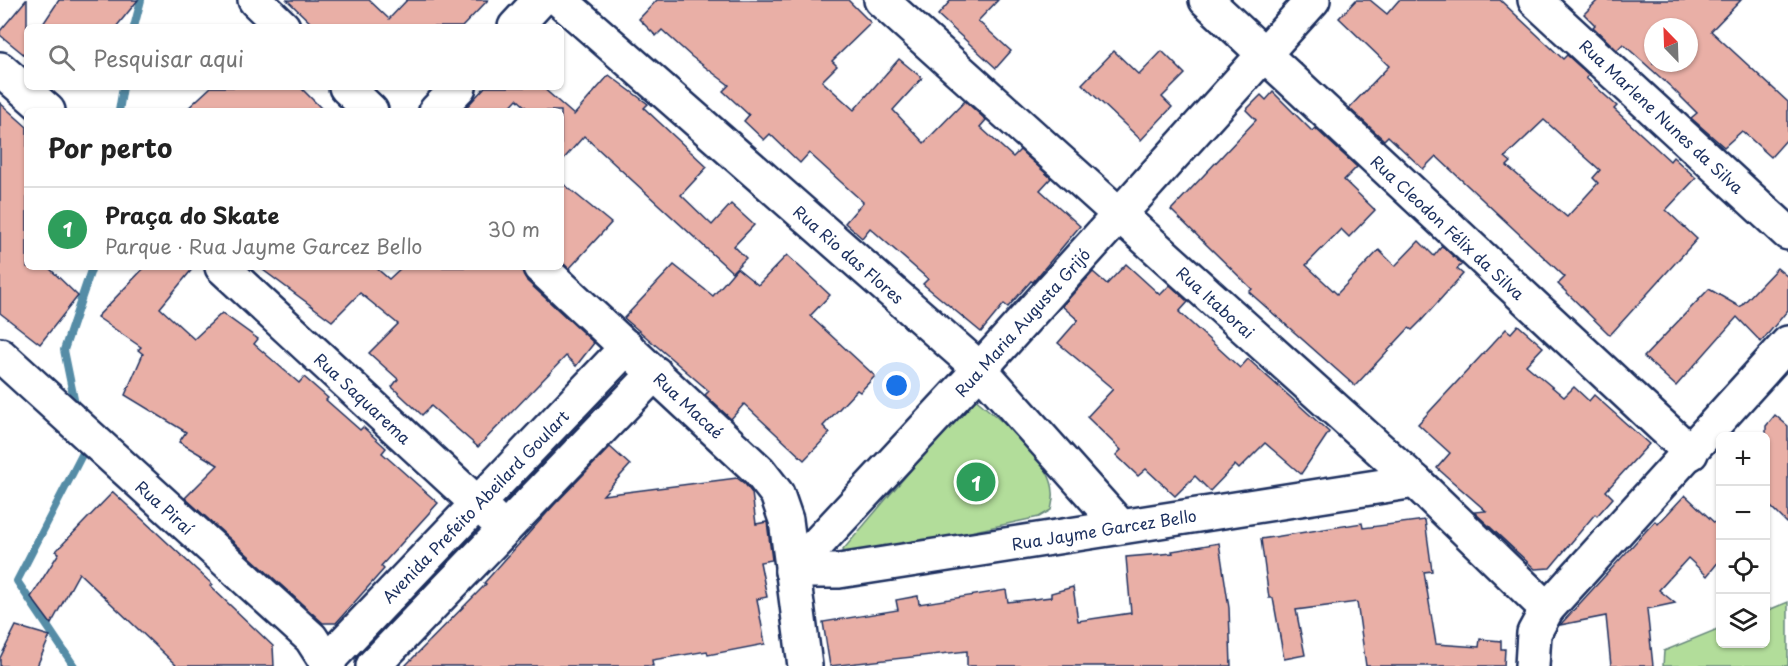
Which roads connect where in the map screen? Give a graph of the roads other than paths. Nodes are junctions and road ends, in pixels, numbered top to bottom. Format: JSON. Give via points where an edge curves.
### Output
{"nodes":[{"id":1,"x":255,"y":0,"type":"edge"},
{"id":2,"x":540,"y":0,"type":"edge"},
{"id":3,"x":560,"y":0,"type":"edge"},
{"id":4,"x":880,"y":0,"type":"edge"},
{"id":5,"x":1206,"y":0,"type":"edge"},
{"id":6,"x":1313,"y":0,"type":"edge"},
{"id":7,"x":1535,"y":0,"type":"edge"},
{"id":8,"x":280,"y":24,"type":"edge"},
{"id":9,"x":518,"y":24,"type":"edge"},
{"id":10,"x":1263,"y":53,"type":"junction"},
{"id":11,"x":0,"y":69,"type":"edge"},
{"id":12,"x":24,"y":90,"type":"edge"},
{"id":13,"x":24,"y":90,"type":"edge"},
{"id":14,"x":349,"y":90,"type":"edge"},
{"id":15,"x":456,"y":90,"type":"edge"},
{"id":16,"x":45,"y":108,"type":"edge"},
{"id":17,"x":368,"y":108,"type":"edge"},
{"id":18,"x":439,"y":108,"type":"edge"},
{"id":19,"x":1119,"y":216,"type":"junction"},
{"id":20,"x":1788,"y":233,"type":"edge"},
{"id":21,"x":225,"y":270,"type":"edge"},
{"id":22,"x":543,"y":270,"type":"edge"},
{"id":23,"x":1788,"y":343,"type":"edge"},
{"id":24,"x":627,"y":347,"type":"junction"},
{"id":25,"x":0,"y":356,"type":"edge"},
{"id":26,"x":980,"y":369,"type":"junction"},
{"id":27,"x":655,"y":372,"type":"junction"},
{"id":28,"x":1691,"y":453,"type":"junction"},
{"id":29,"x":1415,"y":481,"type":"junction"},
{"id":30,"x":477,"y":504,"type":"junction"},
{"id":31,"x":1119,"y":526,"type":"junction"},
{"id":32,"x":504,"y":529,"type":"junction"},
{"id":33,"x":792,"y":571,"type":"junction"},
{"id":34,"x":1547,"y":609,"type":"junction"},
{"id":35,"x":328,"y":663,"type":"edge"},
{"id":36,"x":373,"y":666,"type":"edge"},
{"id":37,"x":805,"y":666,"type":"edge"},
{"id":38,"x":1532,"y":666,"type":"edge"}],
"edges":[{"from":1,"to":8,"type":"street"},
{"from":2,"to":9,"type":"street"},
{"from":3,"to":26,"type":"street","name":"Rua Rio das Flores"},
{"from":4,"to":19,"type":"street","name":"Rua Itaborai"},
{"from":5,"to":10,"type":"street","name":"Rua Cleodon Félix da Silva"},
{"from":6,"to":10,"type":"street","name":"Rua Maria Augusta Grijó"},
{"from":7,"to":20,"type":"street","name":"Rua Marlene Nunes da Silva"},
{"from":10,"to":19,"type":"street","name":"Rua Maria Augusta Grijó"},
{"from":10,"to":28,"type":"street","name":"Rua Cleodon Félix da Silva"},
{"from":11,"to":13,"type":"street"},
{"from":12,"to":16,"type":"street"},
{"from":14,"to":17,"type":"street"},
{"from":15,"to":18,"type":"street"},
{"from":19,"to":26,"type":"street","name":"Rua Maria Augusta Grijó"},
{"from":19,"to":29,"type":"street","name":"Rua Itaborai"},
{"from":21,"to":30,"type":"street","name":"Rua Saquarema"},
{"from":22,"to":24,"type":"street","name":"Rua Macaé"},
{"from":23,"to":28,"type":"street"},
{"from":24,"to":27,"type":"street","name":"Rua Macaé"},
{"from":24,"to":30,"type":"street","name":"Avenida Prefeito Abeilard Goulart"},
{"from":25,"to":35,"type":"street","name":"Rua Piraí","via":[[311,638]]},
{"from":26,"to":31,"type":"street","name":"Rua Rio das Flores"},
{"from":26,"to":33,"type":"street","name":"Rua Maria Augusta Grijó"},
{"from":27,"to":32,"type":"street"},
{"from":27,"to":33,"type":"street","name":"Rua Macaé","via":[[759,471],[777,494],[786,520]]},
{"from":28,"to":34,"type":"street"},
{"from":29,"to":31,"type":"street","name":"Rua Jayme Garcez Bello"},
{"from":29,"to":34,"type":"street","name":"Rua Itaborai"},
{"from":30,"to":32,"type":"street","name":"Rua Saquarema"},
{"from":30,"to":35,"type":"street","name":"Avenida Prefeito Abeilard Goulart"},
{"from":31,"to":33,"type":"street","name":"Rua Jayme Garcez Bello","via":[[839,572]]},
{"from":32,"to":36,"type":"street"},
{"from":33,"to":37,"type":"street"},
{"from":34,"to":38,"type":"street","via":[[1534,633]]}]}
